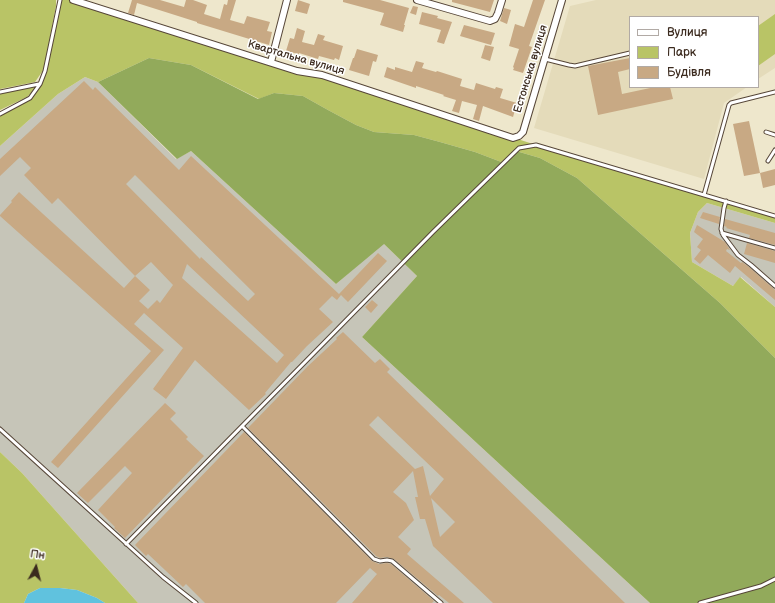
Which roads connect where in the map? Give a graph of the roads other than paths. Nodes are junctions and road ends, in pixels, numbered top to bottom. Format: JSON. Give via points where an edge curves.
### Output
{"nodes":[{"id":1,"x":60,"y":0,"type":"edge"},
{"id":2,"x":73,"y":0,"type":"edge"},
{"id":3,"x":287,"y":0,"type":"edge"},
{"id":4,"x":418,"y":0,"type":"edge"},
{"id":5,"x":502,"y":0,"type":"edge"},
{"id":6,"x":562,"y":0,"type":"edge"},
{"id":7,"x":629,"y":54,"type":"edge"},
{"id":8,"x":545,"y":59,"type":"junction"},
{"id":9,"x":270,"y":62,"type":"junction"},
{"id":10,"x":40,"y":84,"type":"junction"},
{"id":11,"x":0,"y":92,"type":"edge"},
{"id":12,"x":775,"y":92,"type":"edge"},
{"id":13,"x":0,"y":114,"type":"edge"},
{"id":14,"x":766,"y":132,"type":"dead end"},
{"id":15,"x":775,"y":135,"type":"edge"},
{"id":16,"x":513,"y":138,"type":"joint"},
{"id":17,"x":775,"y":150,"type":"edge"},
{"id":18,"x":768,"y":161,"type":"dead end"},
{"id":19,"x":704,"y":195,"type":"junction"},
{"id":20,"x":726,"y":201,"type":"junction"},
{"id":21,"x":775,"y":216,"type":"edge"},
{"id":22,"x":722,"y":233,"type":"junction"},
{"id":23,"x":775,"y":248,"type":"edge"},
{"id":24,"x":775,"y":286,"type":"edge"},
{"id":25,"x":242,"y":426,"type":"junction"},
{"id":26,"x":0,"y":429,"type":"edge"},
{"id":27,"x":126,"y":544,"type":"junction"},
{"id":28,"x":775,"y":579,"type":"edge"},
{"id":29,"x":196,"y":603,"type":"edge"},
{"id":30,"x":441,"y":603,"type":"edge"},
{"id":31,"x":700,"y":603,"type":"edge"}],
"edges":[{"from":1,"to":10,"type":"lane"},
{"from":2,"to":9,"type":"street","name":"Квартальна вулиця"},
{"from":3,"to":9,"type":"street"},
{"from":4,"to":5,"type":"street","via":[[490,21],[498,14]]},
{"from":6,"to":8,"type":"street","name":"Естонська вулиця"},
{"from":7,"to":8,"type":"lane","via":[[575,66]]},
{"from":8,"to":16,"type":"street","name":"Естонська вулиця","via":[[523,132]]},
{"from":9,"to":16,"type":"street","name":"Квартальна вулиця","via":[[297,71],[322,75]]},
{"from":10,"to":11,"type":"lane"},
{"from":10,"to":13,"type":"lane","via":[[30,98]]},
{"from":12,"to":19,"type":"lane","via":[[729,105]]},
{"from":14,"to":15,"type":"lane"},
{"from":17,"to":18,"type":"lane"},
{"from":19,"to":20,"type":"lane"},
{"from":19,"to":25,"type":"lane","via":[[536,145],[519,148]]},
{"from":20,"to":21,"type":"lane"},
{"from":20,"to":22,"type":"lane"},
{"from":22,"to":23,"type":"lane"},
{"from":22,"to":24,"type":"lane","via":[[738,255]]},
{"from":25,"to":27,"type":"lane"},
{"from":25,"to":30,"type":"lane","via":[[374,559],[392,561]]},
{"from":26,"to":27,"type":"lane"},
{"from":27,"to":29,"type":"lane"},
{"from":28,"to":31,"type":"lane","via":[[761,586]]}]}
